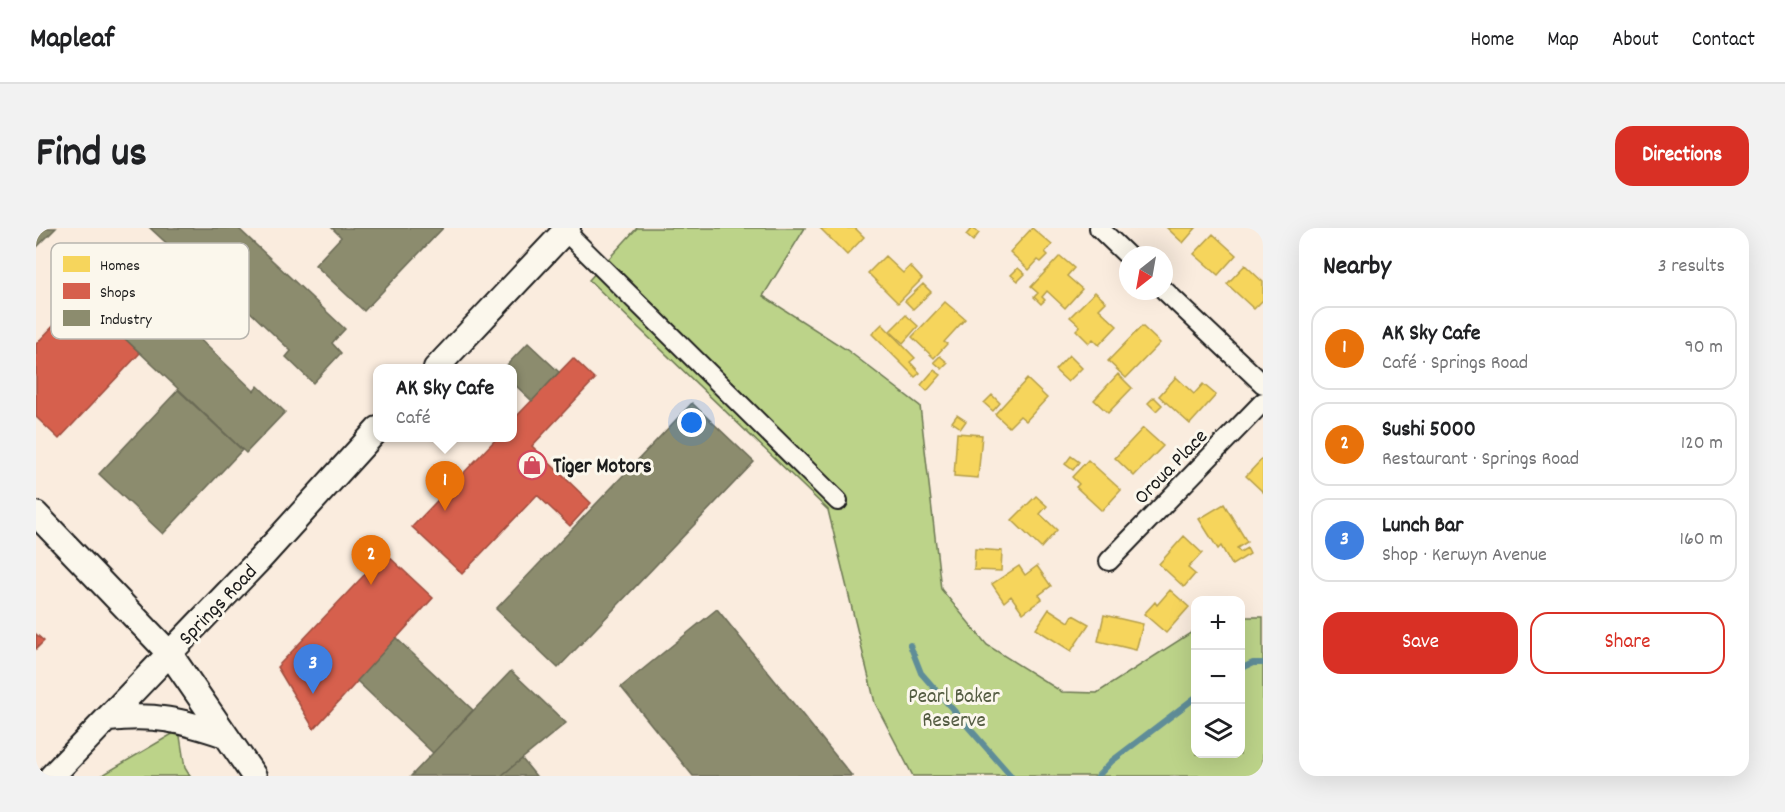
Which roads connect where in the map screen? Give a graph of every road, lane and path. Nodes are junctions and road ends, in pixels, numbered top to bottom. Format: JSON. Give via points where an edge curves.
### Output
{"nodes":[{"id":1,"x":1099,"y":228,"type":"edge"},
{"id":2,"x":566,"y":230,"type":"edge"},
{"id":3,"x":1119,"y":247,"type":"edge"},
{"id":4,"x":1173,"y":299,"type":"edge"},
{"id":5,"x":441,"y":364,"type":"edge"},
{"id":6,"x":1263,"y":384,"type":"edge"},
{"id":7,"x":1263,"y":402,"type":"edge"},
{"id":8,"x":373,"y":435,"type":"edge"},
{"id":9,"x":838,"y":501,"type":"dead end"},
{"id":10,"x":36,"y":514,"type":"edge"},
{"id":11,"x":1109,"y":561,"type":"dead end"},
{"id":12,"x":170,"y":654,"type":"junction"},
{"id":13,"x":108,"y":719,"type":"junction"},
{"id":14,"x":225,"y":735,"type":"junction"},
{"id":15,"x":52,"y":776,"type":"edge"},
{"id":16,"x":254,"y":776,"type":"edge"}],
"edges":[{"from":1,"to":3,"type":"street"},
{"from":2,"to":5,"type":"main road"},
{"from":2,"to":9,"type":"street"},
{"from":4,"to":6,"type":"street"},
{"from":7,"to":11,"type":"street","name":"Oroua Place"},
{"from":8,"to":12,"type":"main road","name":"Springs Road"},
{"from":10,"to":12,"type":"main road"},
{"from":12,"to":13,"type":"main road","name":"Springs Road"},
{"from":12,"to":14,"type":"main road"},
{"from":13,"to":14,"type":"main road","via":[[169,719]]},
{"from":13,"to":15,"type":"main road","name":"Springs Road"},
{"from":14,"to":16,"type":"main road"}]}
